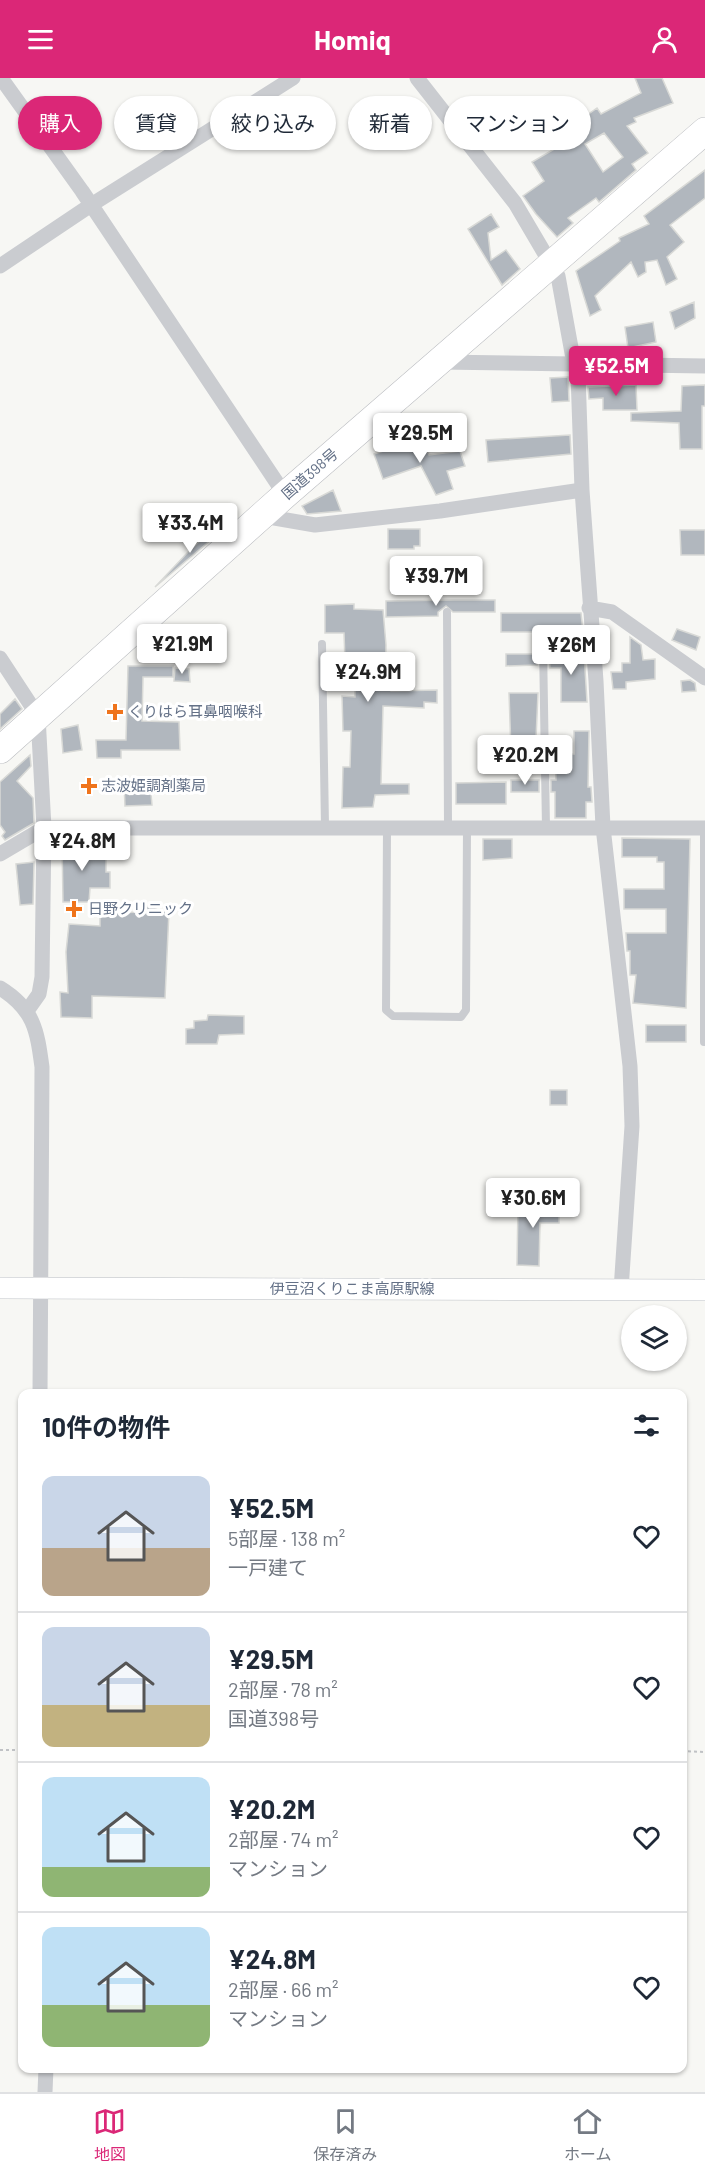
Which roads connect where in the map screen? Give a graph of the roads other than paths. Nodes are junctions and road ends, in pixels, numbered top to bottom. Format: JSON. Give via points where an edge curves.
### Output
{"nodes":[{"id":1,"x":1,"y":78,"type":"edge"},
{"id":2,"x":293,"y":78,"type":"edge"},
{"id":3,"x":417,"y":78,"type":"edge"},
{"id":4,"x":705,"y":131,"type":"edge"},
{"id":5,"x":91,"y":205,"type":"junction"},
{"id":6,"x":552,"y":263,"type":"junction"},
{"id":7,"x":0,"y":266,"type":"edge"},
{"id":8,"x":438,"y":362,"type":"junction"},
{"id":9,"x":574,"y":364,"type":"junction"},
{"id":10,"x":705,"y":366,"type":"edge"},
{"id":11,"x":582,"y":490,"type":"junction"},
{"id":12,"x":285,"y":495,"type":"junction"},
{"id":13,"x":263,"y":516,"type":"junction"},
{"id":14,"x":589,"y":608,"type":"junction"},
{"id":15,"x":447,"y":612,"type":"dead end"},
{"id":16,"x":322,"y":644,"type":"dead end"},
{"id":17,"x":543,"y":645,"type":"dead end"},
{"id":18,"x":0,"y":658,"type":"edge"},
{"id":19,"x":705,"y":678,"type":"edge"},
{"id":20,"x":38,"y":716,"type":"junction"},
{"id":21,"x":0,"y":750,"type":"edge"},
{"id":22,"x":325,"y":826,"type":"junction"},
{"id":23,"x":387,"y":826,"type":"junction"},
{"id":24,"x":448,"y":826,"type":"junction"},
{"id":25,"x":467,"y":826,"type":"junction"},
{"id":26,"x":603,"y":827,"type":"junction"},
{"id":27,"x":44,"y":828,"type":"junction"},
{"id":28,"x":704,"y":828,"type":"edge"},
{"id":29,"x":546,"y":830,"type":"junction"},
{"id":30,"x":0,"y":854,"type":"edge"},
{"id":31,"x":0,"y":988,"type":"edge"},
{"id":32,"x":27,"y":1011,"type":"junction"},
{"id":33,"x":704,"y":1042,"type":"edge"},
{"id":34,"x":0,"y":1288,"type":"edge"},
{"id":35,"x":40,"y":1289,"type":"junction"},
{"id":36,"x":621,"y":1290,"type":"junction"},
{"id":37,"x":705,"y":1290,"type":"edge"},
{"id":38,"x":40,"y":1389,"type":"edge"},
{"id":39,"x":46,"y":2073,"type":"edge"},
{"id":40,"x":45,"y":2092,"type":"edge"}],
"edges":[{"from":1,"to":5,"type":"street"},
{"from":2,"to":5,"type":"street"},
{"from":3,"to":6,"type":"street","via":[[515,203]]},
{"from":4,"to":6,"type":"highway","name":"国道398号"},
{"from":5,"to":7,"type":"street"},
{"from":5,"to":12,"type":"street"},
{"from":6,"to":8,"type":"highway","name":"国道398号"},
{"from":6,"to":9,"type":"street","via":[[558,276]]},
{"from":8,"to":9,"type":"street"},
{"from":8,"to":12,"type":"highway","name":"国道398号"},
{"from":9,"to":10,"type":"street"},
{"from":9,"to":11,"type":"street","via":[[579,374]]},
{"from":11,"to":13,"type":"street","via":[[315,525]]},
{"from":11,"to":14,"type":"street"},
{"from":12,"to":13,"type":"highway","name":"国道398号"},
{"from":13,"to":20,"type":"highway","name":"国道398号"},
{"from":14,"to":19,"type":"street","via":[[612,612]]},
{"from":14,"to":26,"type":"street"},
{"from":15,"to":24,"type":"lane"},
{"from":16,"to":22,"type":"lane"},
{"from":17,"to":29,"type":"lane"},
{"from":18,"to":20,"type":"street"},
{"from":20,"to":21,"type":"highway","name":"国道398号"},
{"from":20,"to":27,"type":"street"},
{"from":22,"to":23,"type":"street"},
{"from":22,"to":27,"type":"street"},
{"from":23,"to":24,"type":"street"},
{"from":23,"to":25,"type":"lane","via":[[386,1010],[393,1017],[460,1017],[466,1010]]},
{"from":24,"to":25,"type":"street"},
{"from":25,"to":29,"type":"street"},
{"from":26,"to":28,"type":"street"},
{"from":26,"to":29,"type":"street"},
{"from":26,"to":36,"type":"street","via":[[631,1078],[632,1126]]},
{"from":27,"to":30,"type":"street"},
{"from":27,"to":32,"type":"street","via":[[42,977],[39,994]]},
{"from":28,"to":33,"type":"lane"},
{"from":31,"to":32,"type":"street","via":[[19,1000]]},
{"from":32,"to":35,"type":"street","via":[[38,1039],[42,1068]]},
{"from":34,"to":35,"type":"main road","name":"伊豆沼くりこま高原駅線"},
{"from":35,"to":36,"type":"main road","name":"伊豆沼くりこま高原駅線"},
{"from":35,"to":38,"type":"street"},
{"from":36,"to":37,"type":"main road","name":"伊豆沼くりこま高原駅線"},
{"from":39,"to":40,"type":"street"}]}
